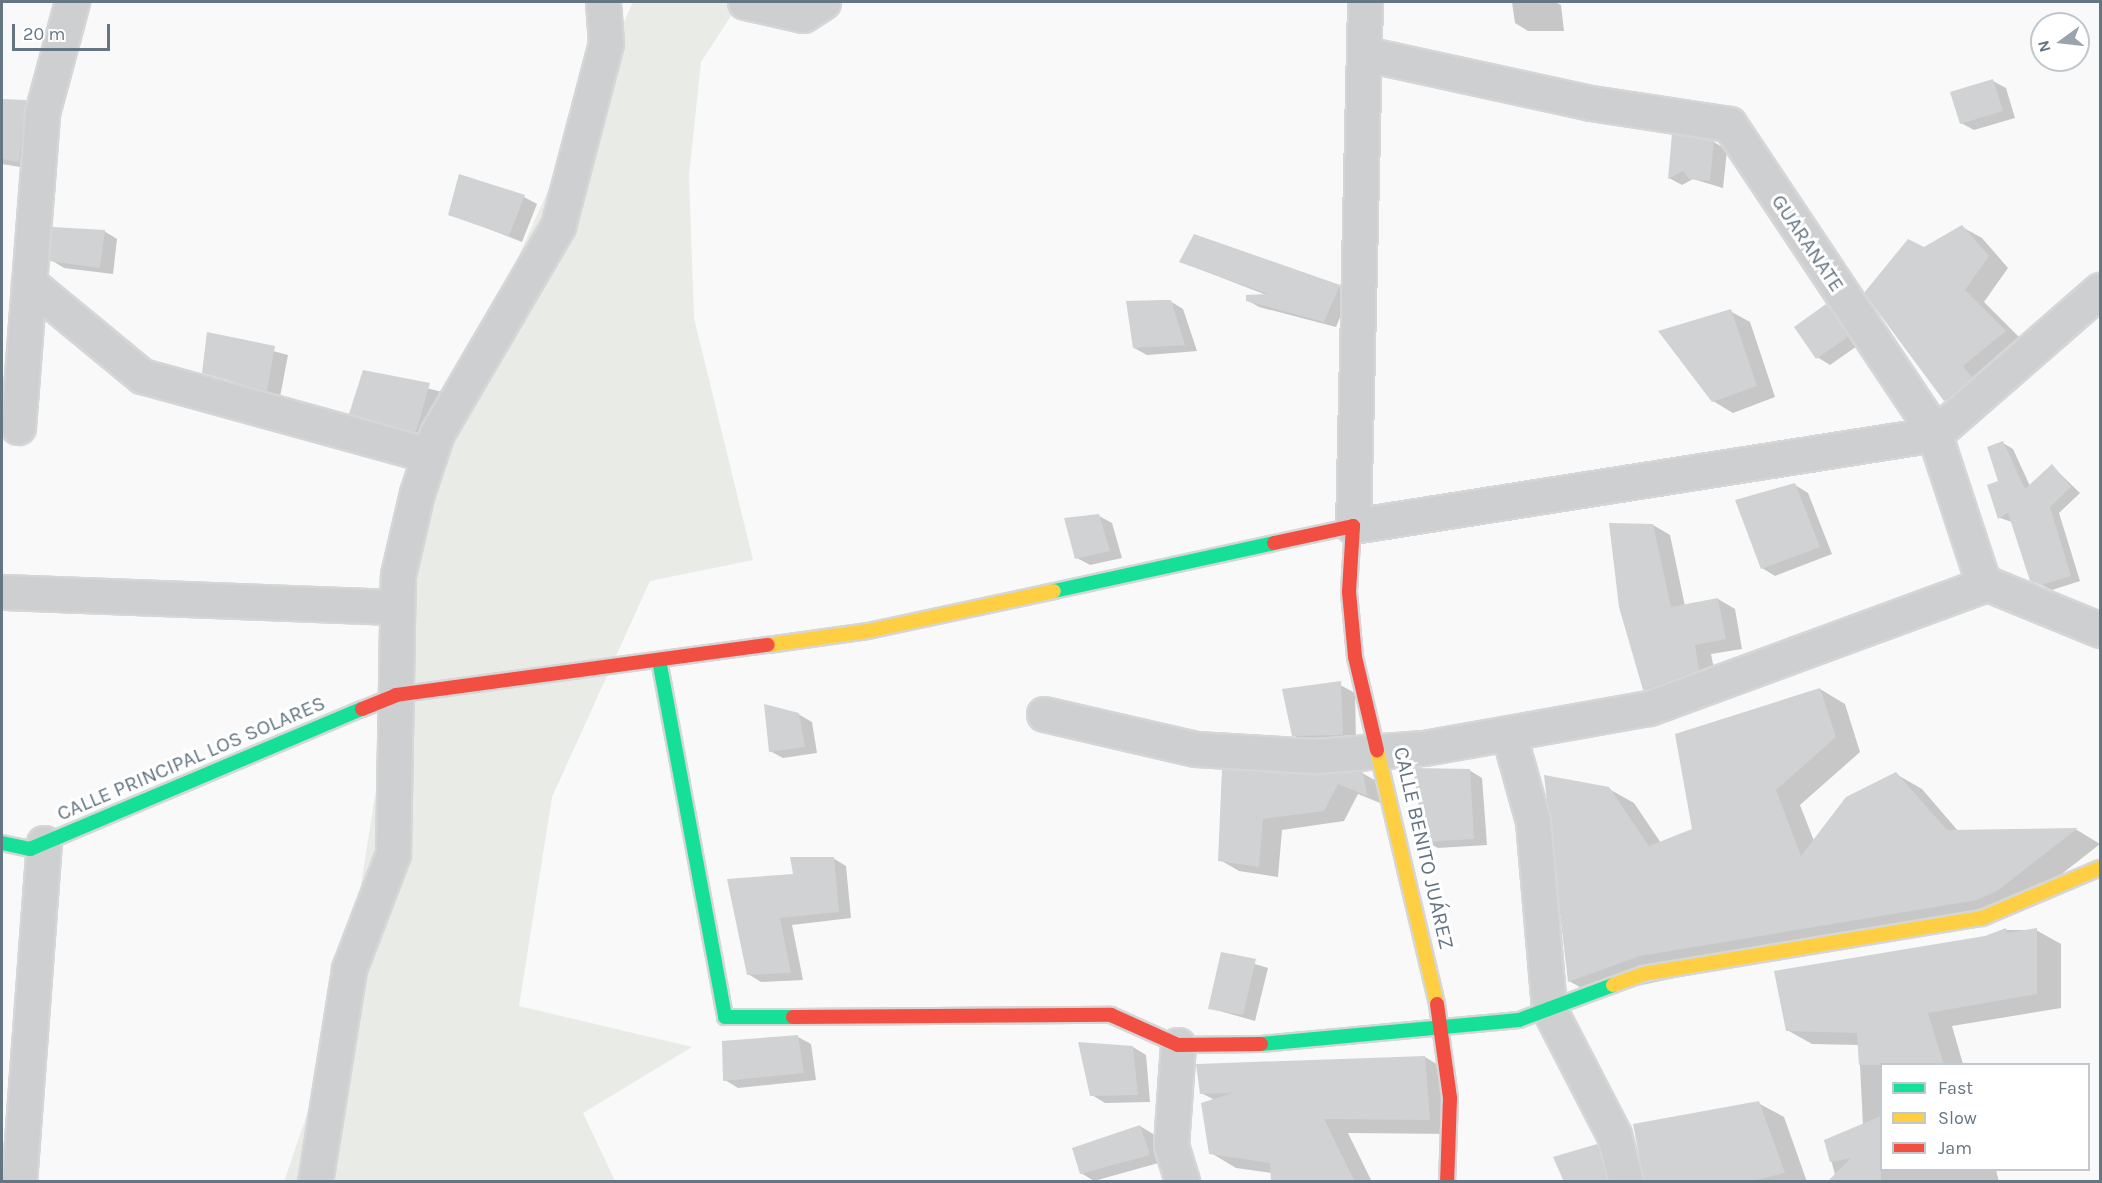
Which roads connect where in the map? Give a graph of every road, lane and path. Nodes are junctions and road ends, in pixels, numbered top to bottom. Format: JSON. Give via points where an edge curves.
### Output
{"nodes":[{"id":1,"x":72,"y":2,"type":"edge"},
{"id":2,"x":603,"y":2,"type":"edge"},
{"id":3,"x":745,"y":2,"type":"edge"},
{"id":4,"x":824,"y":2,"type":"edge"},
{"id":5,"x":1365,"y":2,"type":"edge"},
{"id":6,"x":1366,"y":54,"type":"junction"},
{"id":7,"x":29,"y":283,"type":"junction"},
{"id":8,"x":2100,"y":290,"type":"edge"},
{"id":9,"x":18,"y":427,"type":"dead end"},
{"id":10,"x":1935,"y":434,"type":"junction"},
{"id":11,"x":429,"y":455,"type":"junction"},
{"id":12,"x":1353,"y":526,"type":"junction"},
{"id":13,"x":1988,"y":584,"type":"junction"},
{"id":14,"x":2,"y":592,"type":"edge"},
{"id":15,"x":397,"y":607,"type":"junction"},
{"id":16,"x":2100,"y":630,"type":"edge"},
{"id":17,"x":659,"y":660,"type":"junction"},
{"id":18,"x":396,"y":695,"type":"junction"},
{"id":19,"x":1044,"y":714,"type":"dead end"},
{"id":20,"x":1509,"y":735,"type":"junction"},
{"id":21,"x":1380,"y":750,"type":"junction"},
{"id":22,"x":2,"y":843,"type":"edge"},
{"id":23,"x":44,"y":843,"type":"junction"},
{"id":24,"x":2100,"y":868,"type":"edge"},
{"id":25,"x":1549,"y":1009,"type":"junction"},
{"id":26,"x":1443,"y":1029,"type":"junction"},
{"id":27,"x":1178,"y":1045,"type":"junction"},
{"id":28,"x":19,"y":1182,"type":"edge"},
{"id":29,"x":315,"y":1182,"type":"edge"},
{"id":30,"x":1182,"y":1182,"type":"edge"},
{"id":31,"x":1447,"y":1182,"type":"edge"},
{"id":32,"x":1626,"y":1182,"type":"edge"}],
"edges":[{"from":1,"to":7,"type":"street","via":[[42,113]]},
{"from":2,"to":11,"type":"street","via":[[606,42],[558,226]]},
{"from":3,"to":4,"type":"street","via":[[803,15]]},
{"from":5,"to":6,"type":"street"},
{"from":6,"to":10,"type":"street","name":"GUARANATE","via":[[1591,103],[1729,124]]},
{"from":6,"to":12,"type":"street"},
{"from":7,"to":9,"type":"street"},
{"from":7,"to":11,"type":"street","via":[[142,376]]},
{"from":8,"to":10,"type":"street"},
{"from":10,"to":12,"type":"street"},
{"from":10,"to":13,"type":"street","name":"GUARANATE"},
{"from":11,"to":15,"type":"street","via":[[398,575]]},
{"from":12,"to":17,"type":"main road","name":"CALLE PRINCIPAL LOS SOLARES","via":[[868,631]]},
{"from":12,"to":21,"type":"main road","name":"CALLE BENITO JUÁREZ","via":[[1349,592],[1355,657]]},
{"from":13,"to":16,"type":"street"},
{"from":13,"to":20,"type":"street","via":[[1649,708]]},
{"from":14,"to":15,"type":"street"},
{"from":15,"to":18,"type":"street"},
{"from":17,"to":18,"type":"main road","name":"CALLE PRINCIPAL LOS SOLARES"},
{"from":17,"to":27,"type":"main road","via":[[725,1017],[1111,1016]]},
{"from":18,"to":23,"type":"main road","name":"CALLE PRINCIPAL LOS SOLARES"},
{"from":18,"to":29,"type":"street","via":[[393,854],[349,969]]},
{"from":19,"to":21,"type":"street","via":[[1196,749],[1314,756]]},
{"from":20,"to":21,"type":"street"},
{"from":20,"to":25,"type":"street","via":[[1533,821]]},
{"from":21,"to":26,"type":"main road","name":"CALLE BENITO JUÁREZ"},
{"from":22,"to":23,"type":"main road","name":"CALLE PRINCIPAL LOS SOLARES","via":[[30,849]]},
{"from":23,"to":28,"type":"street"},
{"from":24,"to":25,"type":"main road","via":[[1982,918],[1643,974]]},
{"from":25,"to":26,"type":"main road","via":[[1519,1020]]},
{"from":25,"to":32,"type":"street","via":[[1614,1135]]},
{"from":26,"to":27,"type":"main road","via":[[1274,1044]]},
{"from":26,"to":31,"type":"main road","name":"CALLE BENITO JUÁREZ","via":[[1450,1098]]},
{"from":27,"to":30,"type":"street","via":[[1171,1145]]}]}
